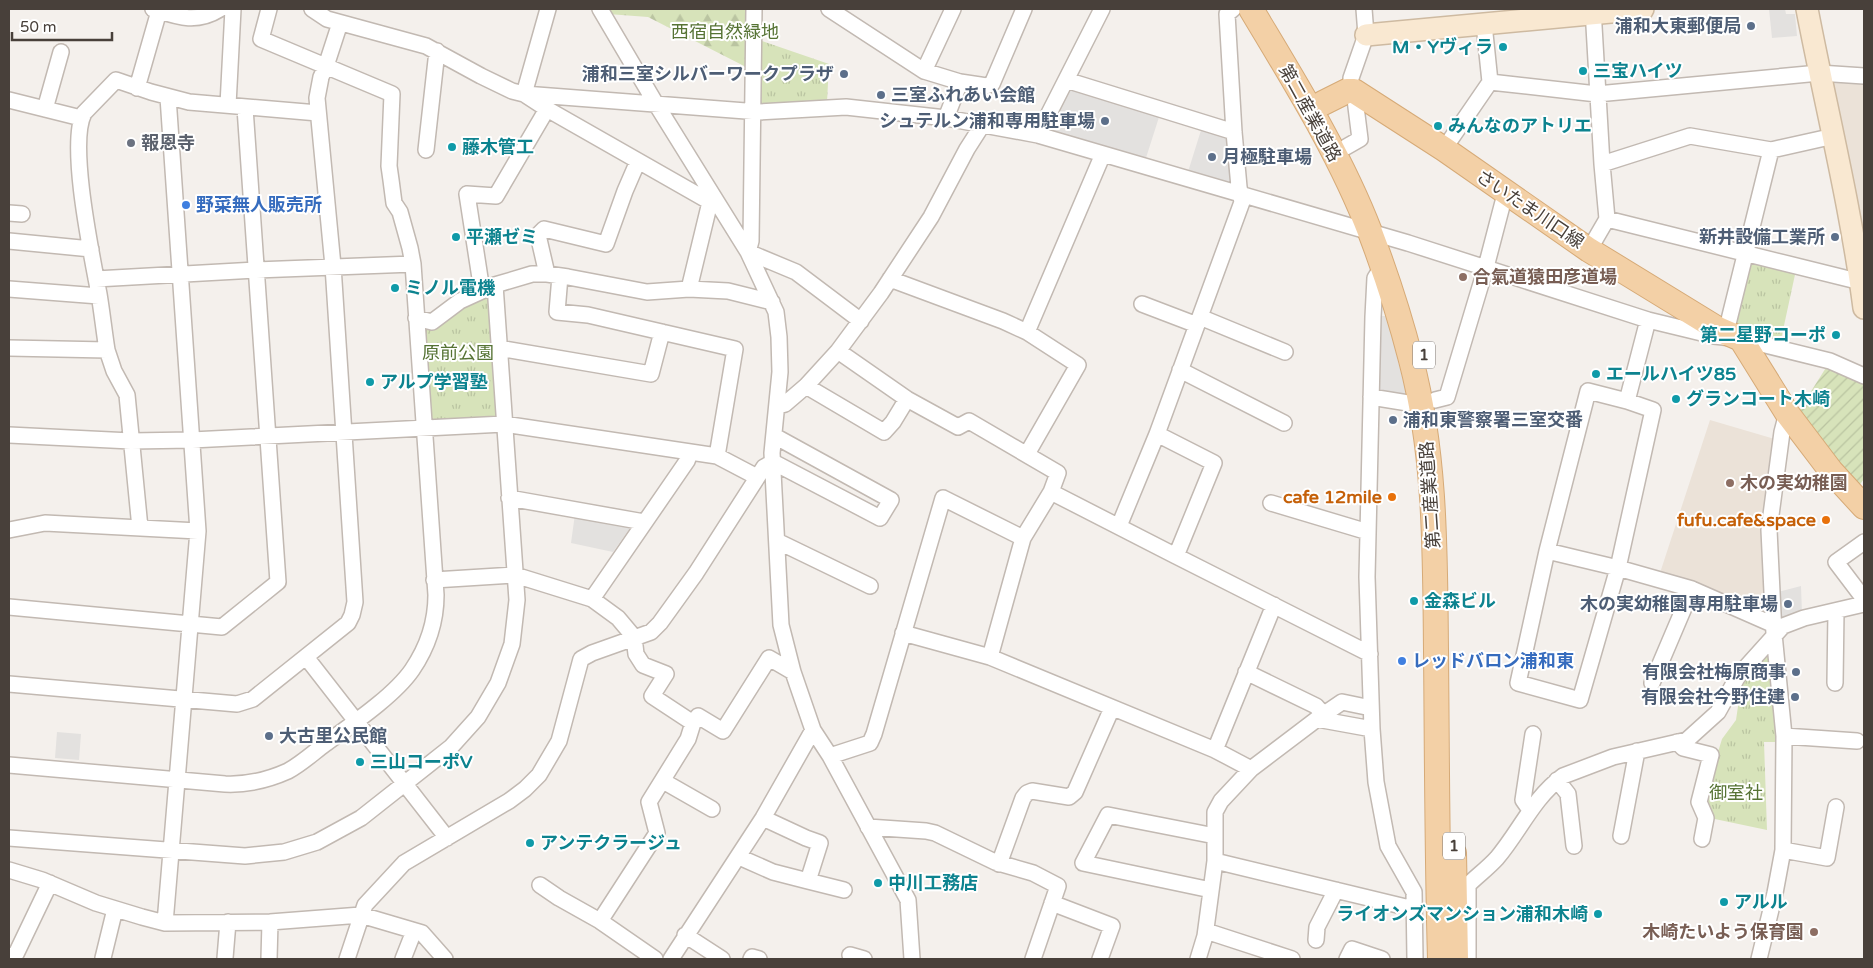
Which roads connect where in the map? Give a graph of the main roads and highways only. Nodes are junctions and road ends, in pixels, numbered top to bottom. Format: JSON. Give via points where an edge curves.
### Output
{"nodes":[{"id":1,"x":1251,"y":9,"type":"edge"},
{"id":2,"x":1269,"y":9,"type":"edge"},
{"id":3,"x":1323,"y":103,"type":"junction"},
{"id":4,"x":1378,"y":234,"type":"junction"},
{"id":5,"x":1427,"y":401,"type":"junction"},
{"id":6,"x":1864,"y":507,"type":"edge"},
{"id":7,"x":1440,"y":959,"type":"edge"},
{"id":8,"x":1456,"y":959,"type":"edge"}],
"edges":[{"from":1,"to":4,"type":"main road","name":"第二産業道路","number":"1"},
{"from":2,"to":3,"type":"main road","name":"第二産業道路","number":"1"},
{"from":3,"to":4,"type":"main road","name":"第二産業道路","number":"1","via":[[1346,147]]},
{"from":3,"to":6,"type":"main road","name":"さいたま川口線","via":[[1353,90],[1590,250],[1710,324],[1734,335],[1787,413],[1831,471]]},
{"from":4,"to":5,"type":"main road","name":"第二産業道路","number":"1","via":[[1382,266],[1411,361]]},
{"from":4,"to":5,"type":"main road","name":"第二産業道路","number":"1","via":[[1411,307]]},
{"from":5,"to":7,"type":"main road","name":"第二産業道路","number":"1","via":[[1434,528]]},
{"from":5,"to":8,"type":"main road","name":"第二産業道路","number":"1","via":[[1442,445],[1448,528]]}]}
